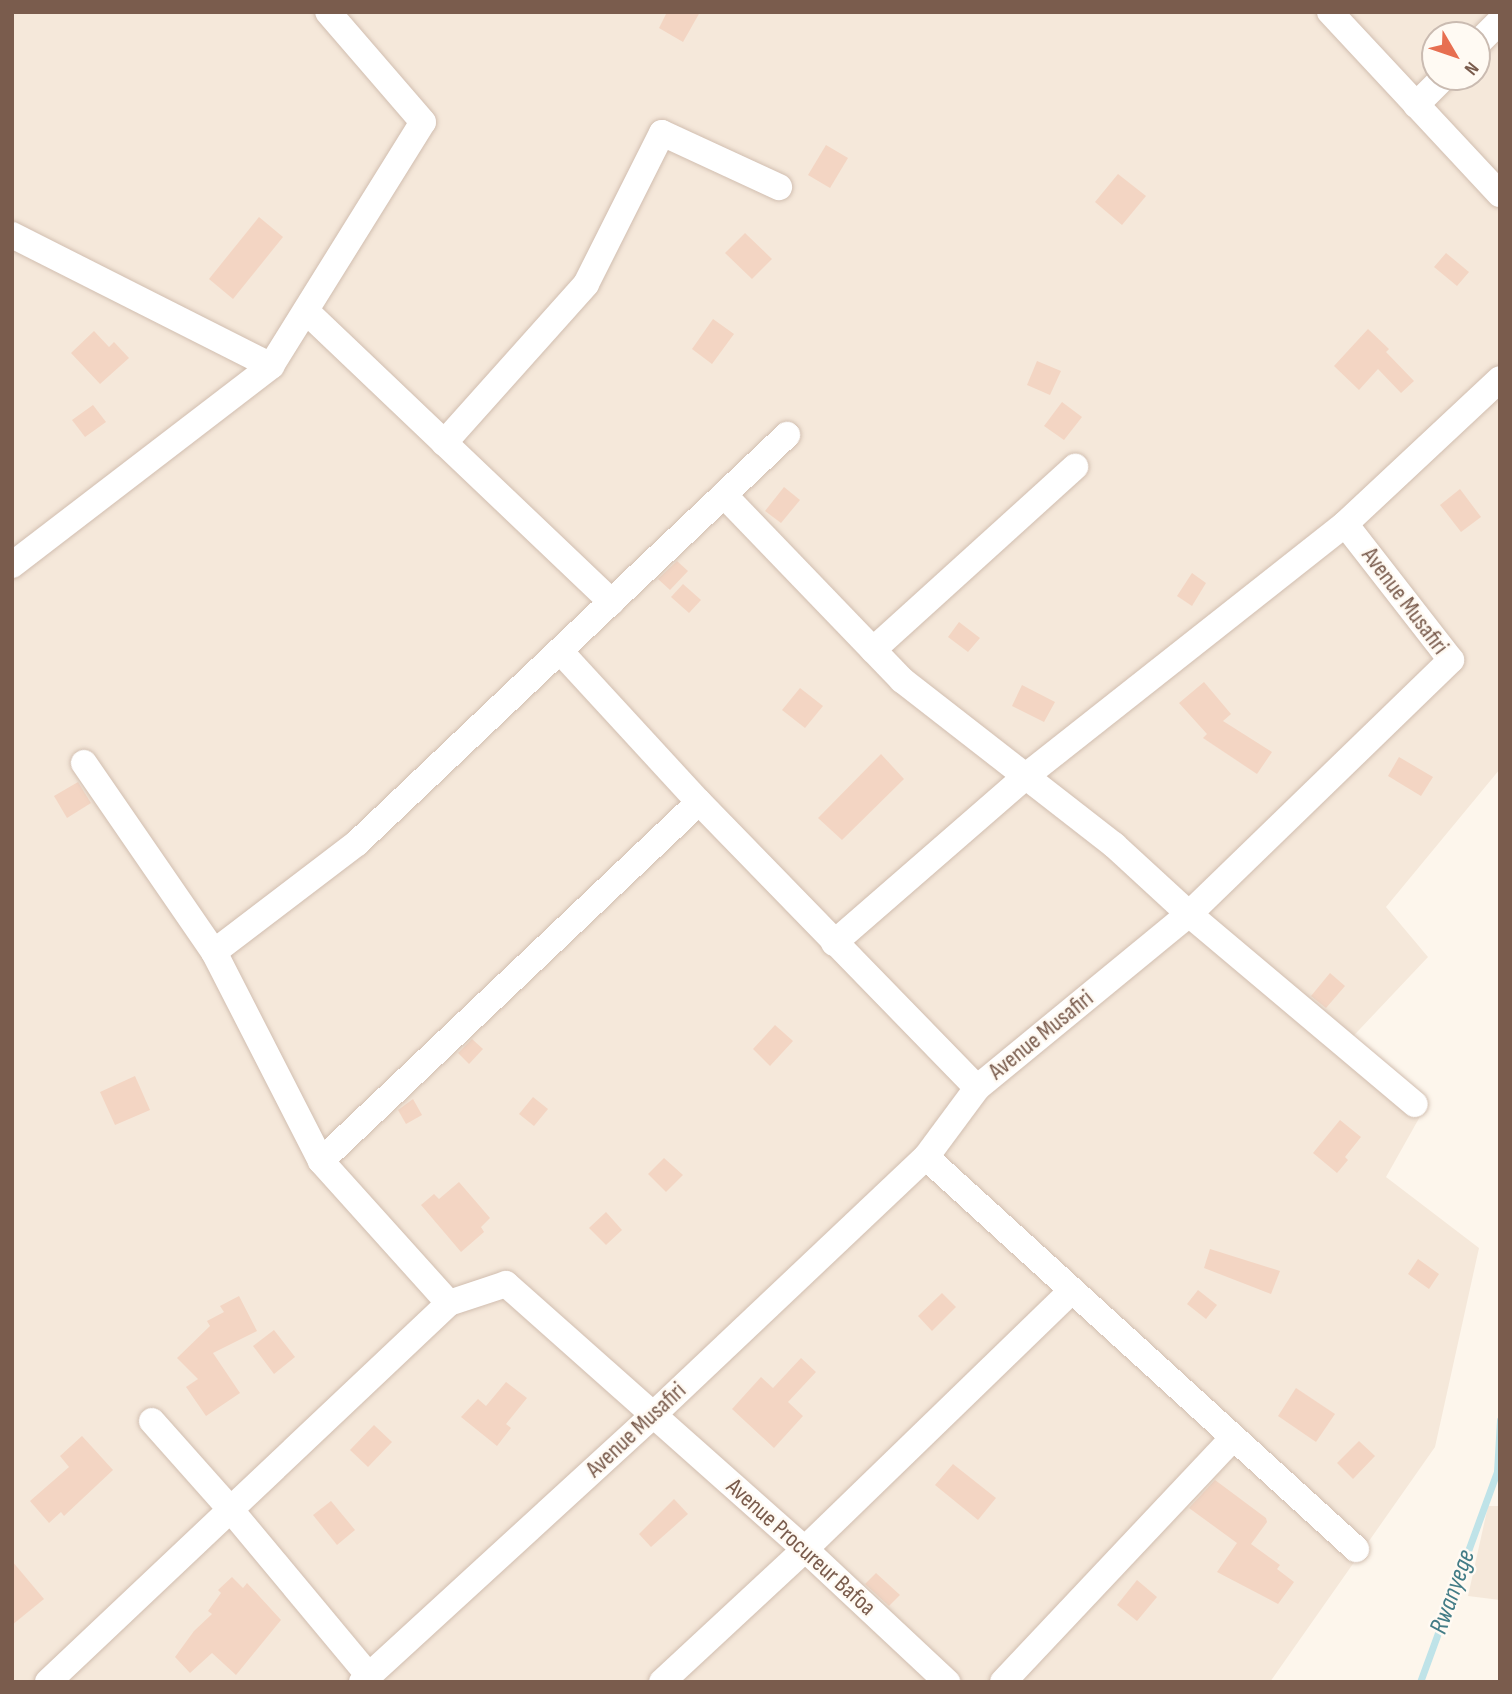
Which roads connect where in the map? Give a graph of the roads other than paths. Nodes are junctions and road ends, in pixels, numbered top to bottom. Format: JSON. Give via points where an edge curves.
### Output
{"nodes":[{"id":1,"x":328,"y":12,"type":"edge"},
{"id":2,"x":1330,"y":12,"type":"edge"},
{"id":3,"x":1430,"y":91,"type":"edge"},
{"id":4,"x":1416,"y":105,"type":"junction"},
{"id":5,"x":779,"y":187,"type":"dead end"},
{"id":6,"x":1500,"y":194,"type":"edge"},
{"id":7,"x":12,"y":235,"type":"edge"},
{"id":8,"x":306,"y":311,"type":"junction"},
{"id":9,"x":271,"y":366,"type":"junction"},
{"id":10,"x":1500,"y":379,"type":"edge"},
{"id":11,"x":787,"y":435,"type":"dead end"},
{"id":12,"x":444,"y":443,"type":"junction"},
{"id":13,"x":1075,"y":467,"type":"dead end"},
{"id":14,"x":724,"y":495,"type":"junction"},
{"id":15,"x":1345,"y":524,"type":"junction"},
{"id":16,"x":15,"y":560,"type":"edge"},
{"id":17,"x":612,"y":603,"type":"junction"},
{"id":18,"x":873,"y":650,"type":"junction"},
{"id":19,"x":560,"y":651,"type":"junction"},
{"id":20,"x":84,"y":763,"type":"dead end"},
{"id":21,"x":1026,"y":776,"type":"junction"},
{"id":22,"x":699,"y":802,"type":"junction"},
{"id":23,"x":1189,"y":914,"type":"junction"},
{"id":24,"x":834,"y":943,"type":"junction"},
{"id":25,"x":214,"y":952,"type":"junction"},
{"id":26,"x":977,"y":1088,"type":"junction"},
{"id":27,"x":1415,"y":1104,"type":"dead end"},
{"id":28,"x":926,"y":1157,"type":"junction"},
{"id":29,"x":321,"y":1161,"type":"junction"},
{"id":30,"x":1072,"y":1290,"type":"junction"},
{"id":31,"x":449,"y":1303,"type":"junction"},
{"id":32,"x":654,"y":1414,"type":"junction"},
{"id":33,"x":152,"y":1420,"type":"dead end"},
{"id":34,"x":1233,"y":1437,"type":"junction"},
{"id":35,"x":230,"y":1509,"type":"junction"},
{"id":36,"x":805,"y":1549,"type":"junction"},
{"id":37,"x":1356,"y":1549,"type":"dead end"},
{"id":38,"x":365,"y":1679,"type":"edge"},
{"id":39,"x":48,"y":1682,"type":"edge"},
{"id":40,"x":663,"y":1682,"type":"edge"},
{"id":41,"x":947,"y":1682,"type":"edge"},
{"id":42,"x":1003,"y":1682,"type":"edge"}],
"edges":[{"from":1,"to":8,"type":"street","via":[[423,122]]},
{"from":2,"to":4,"type":"street"},
{"from":3,"to":4,"type":"street"},
{"from":4,"to":6,"type":"street"},
{"from":5,"to":12,"type":"street","via":[[662,133],[586,284]]},
{"from":7,"to":9,"type":"street"},
{"from":8,"to":9,"type":"street"},
{"from":8,"to":12,"type":"street"},
{"from":9,"to":16,"type":"street"},
{"from":10,"to":15,"type":"street","name":"Avenue Musafiri"},
{"from":11,"to":14,"type":"street"},
{"from":12,"to":17,"type":"street"},
{"from":13,"to":18,"type":"street"},
{"from":14,"to":17,"type":"street"},
{"from":14,"to":18,"type":"street"},
{"from":15,"to":21,"type":"street"},
{"from":15,"to":23,"type":"street","name":"Avenue Musafiri","via":[[1451,660]]},
{"from":17,"to":19,"type":"street"},
{"from":18,"to":21,"type":"street","via":[[902,680]]},
{"from":19,"to":22,"type":"street"},
{"from":19,"to":25,"type":"street","via":[[357,843]]},
{"from":20,"to":25,"type":"street"},
{"from":21,"to":23,"type":"street","via":[[1114,845]]},
{"from":21,"to":24,"type":"street"},
{"from":22,"to":24,"type":"street"},
{"from":22,"to":29,"type":"street"},
{"from":23,"to":26,"type":"street","name":"Avenue Musafiri"},
{"from":23,"to":27,"type":"street"},
{"from":24,"to":26,"type":"street"},
{"from":25,"to":29,"type":"street"},
{"from":26,"to":28,"type":"street","name":"Avenue Musafiri"},
{"from":28,"to":30,"type":"street"},
{"from":28,"to":32,"type":"street","name":"Avenue Musafiri"},
{"from":29,"to":31,"type":"street"},
{"from":30,"to":34,"type":"street"},
{"from":30,"to":36,"type":"street"},
{"from":31,"to":32,"type":"street","name":"Avenue Procureur Bafoa","via":[[506,1284]]},
{"from":31,"to":35,"type":"street"},
{"from":32,"to":36,"type":"street","name":"Avenue Procureur Bafoa"},
{"from":32,"to":38,"type":"street","name":"Avenue Musafiri"},
{"from":33,"to":35,"type":"street"},
{"from":34,"to":37,"type":"street"},
{"from":34,"to":42,"type":"street"},
{"from":35,"to":38,"type":"street"},
{"from":35,"to":39,"type":"street"},
{"from":36,"to":40,"type":"street"},
{"from":36,"to":41,"type":"street","name":"Avenue Procureur Bafoa"}]}
